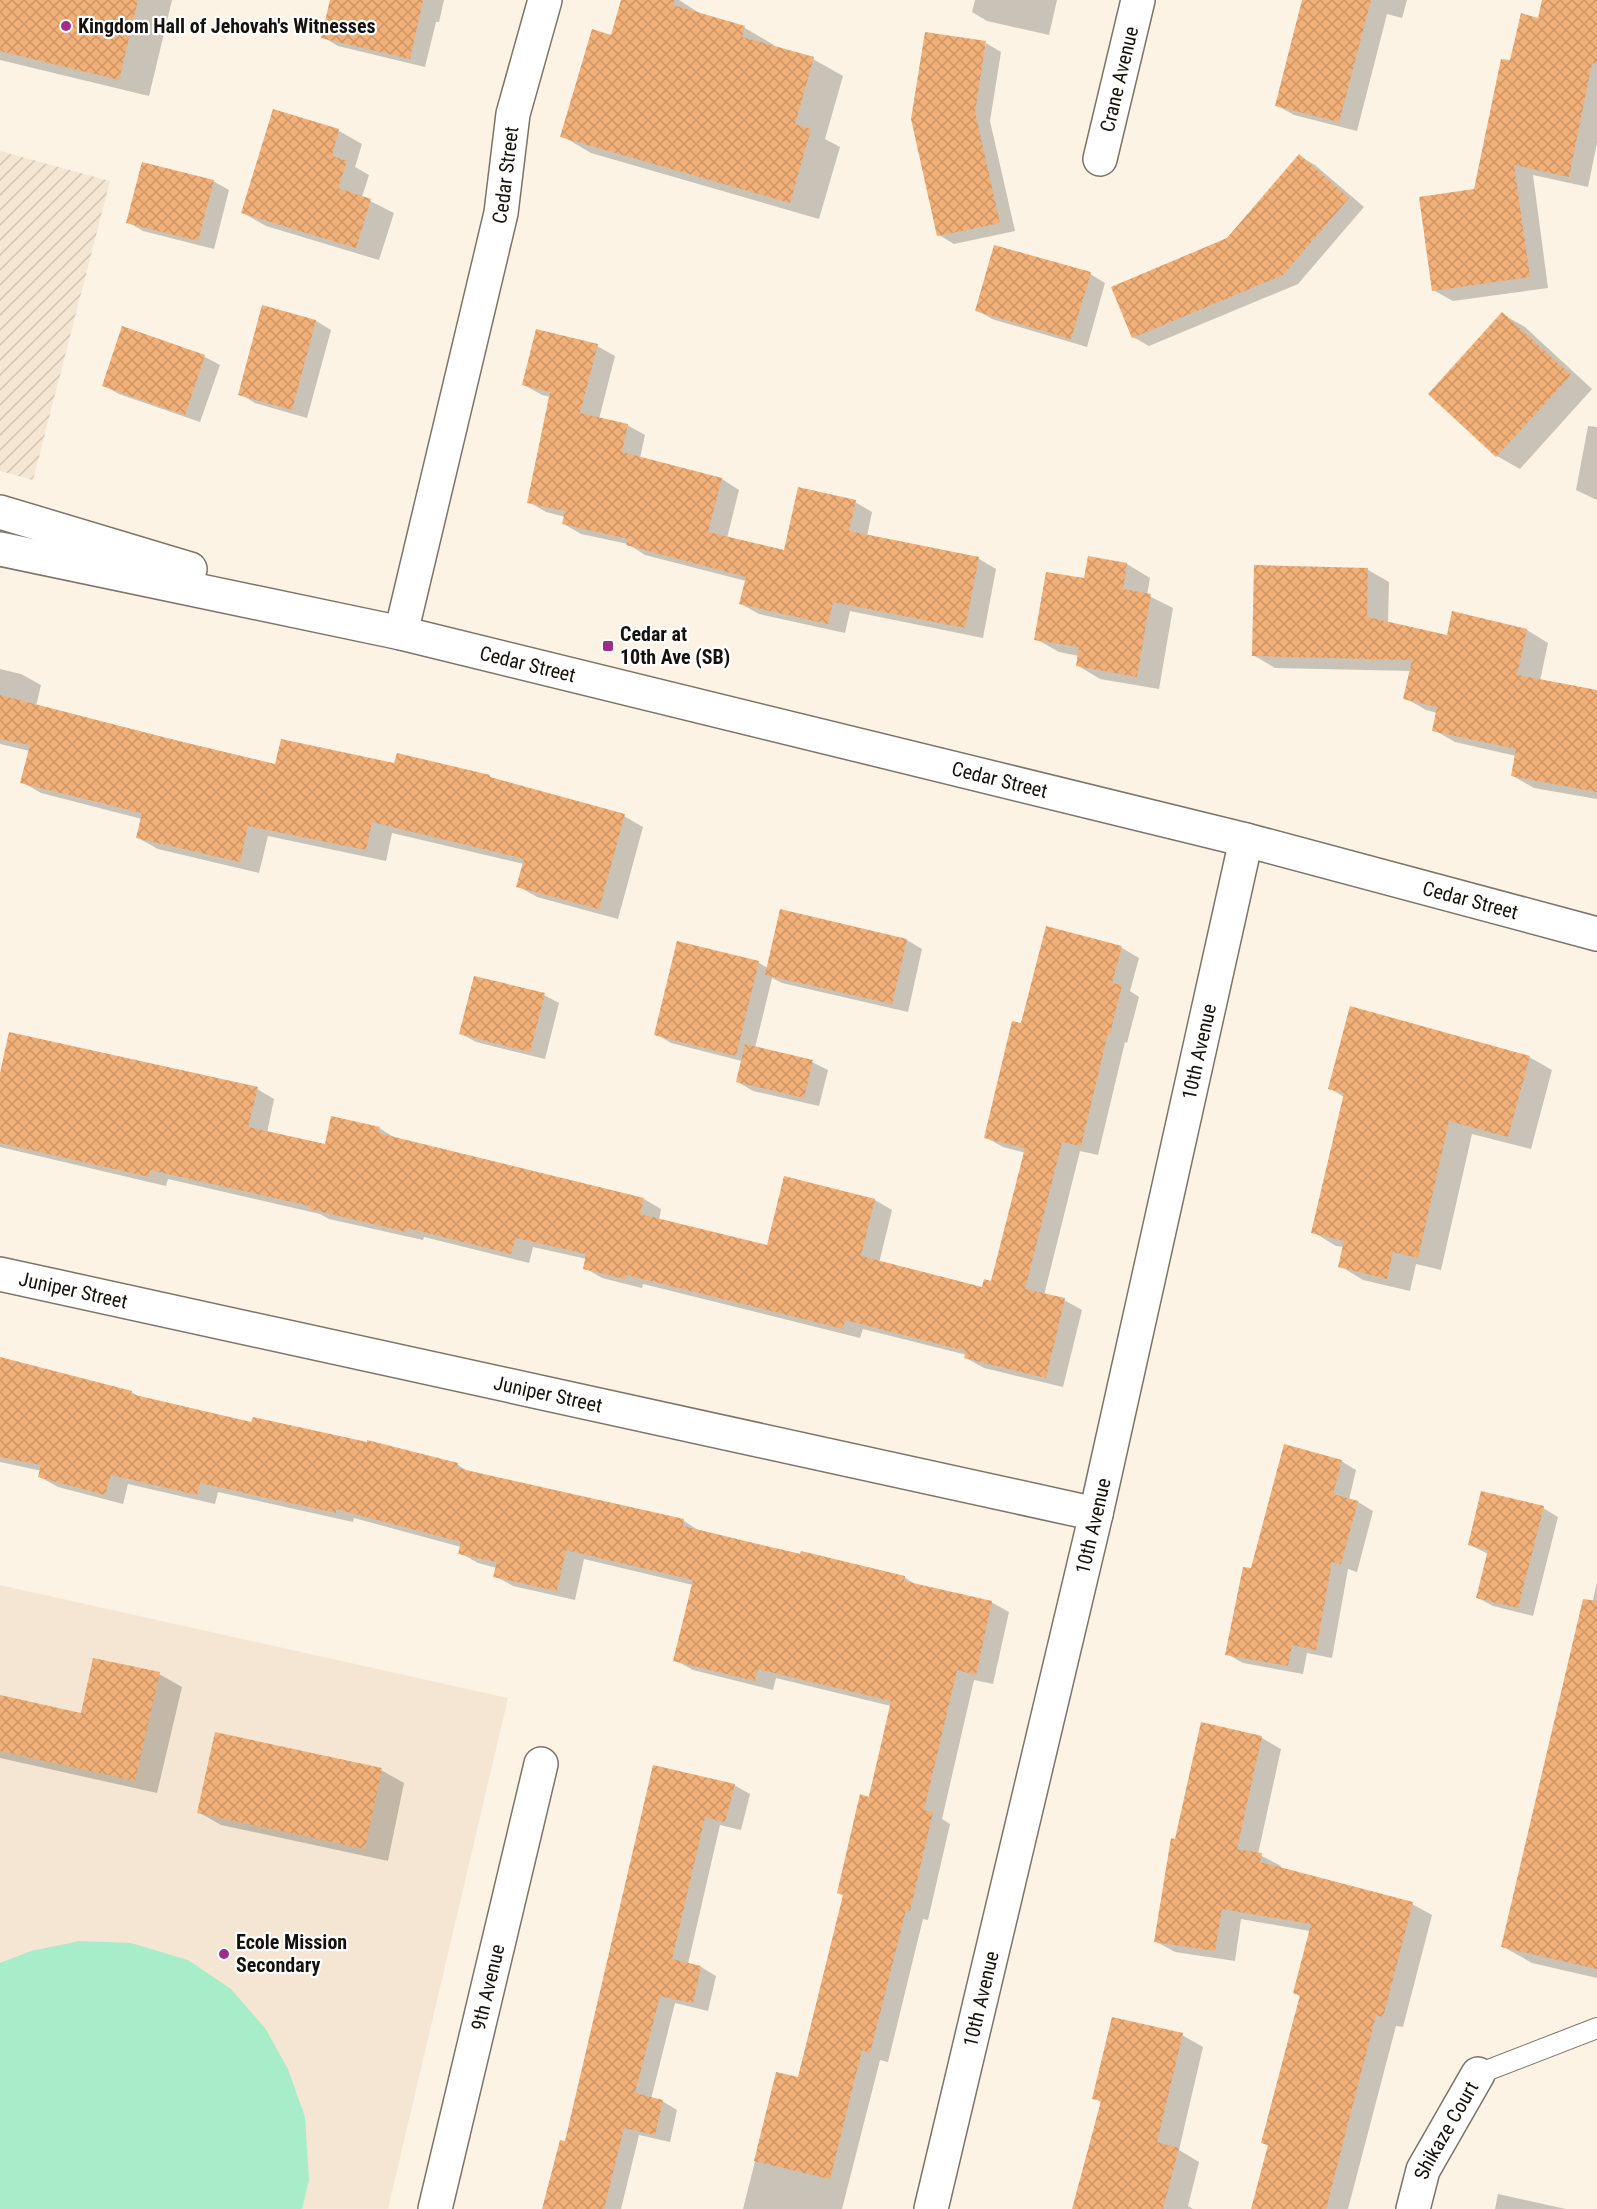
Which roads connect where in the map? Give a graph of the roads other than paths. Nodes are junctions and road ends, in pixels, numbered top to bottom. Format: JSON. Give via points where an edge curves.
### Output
{"nodes":[{"id":1,"x":545,"y":0,"type":"edge"},
{"id":2,"x":1138,"y":0,"type":"edge"},
{"id":3,"x":1100,"y":159,"type":"dead end"},
{"id":4,"x":0,"y":512,"type":"edge"},
{"id":5,"x":0,"y":549,"type":"edge"},
{"id":6,"x":401,"y":633,"type":"junction"},
{"id":7,"x":1246,"y":840,"type":"junction"},
{"id":8,"x":1597,"y":934,"type":"edge"},
{"id":9,"x":0,"y":1274,"type":"edge"},
{"id":10,"x":1096,"y":1514,"type":"junction"},
{"id":11,"x":541,"y":1764,"type":"dead end"},
{"id":12,"x":1597,"y":2028,"type":"edge"},
{"id":13,"x":1478,"y":2074,"type":"joint"},
{"id":14,"x":435,"y":2209,"type":"edge"},
{"id":15,"x":931,"y":2209,"type":"edge"},
{"id":16,"x":1413,"y":2209,"type":"edge"}],
"edges":[{"from":1,"to":6,"type":"street","name":"Cedar Street","via":[[513,114],[501,213]]},
{"from":2,"to":3,"type":"street","name":"Crane Avenue"},
{"from":4,"to":6,"type":"street","name":"Cedar Street"},
{"from":5,"to":6,"type":"street","name":"Cedar Street"},
{"from":6,"to":7,"type":"street","name":"Cedar Street"},
{"from":7,"to":8,"type":"street","name":"Cedar Street"},
{"from":7,"to":10,"type":"street","name":"10th Avenue"},
{"from":9,"to":10,"type":"street","name":"Juniper Street"},
{"from":10,"to":15,"type":"street","name":"10th Avenue"},
{"from":11,"to":14,"type":"street","name":"9th Avenue"},
{"from":12,"to":13,"type":"lane","name":"Shikaze Court"},
{"from":13,"to":16,"type":"street","name":"Shikaze Court","via":[[1423,2170]]}]}
